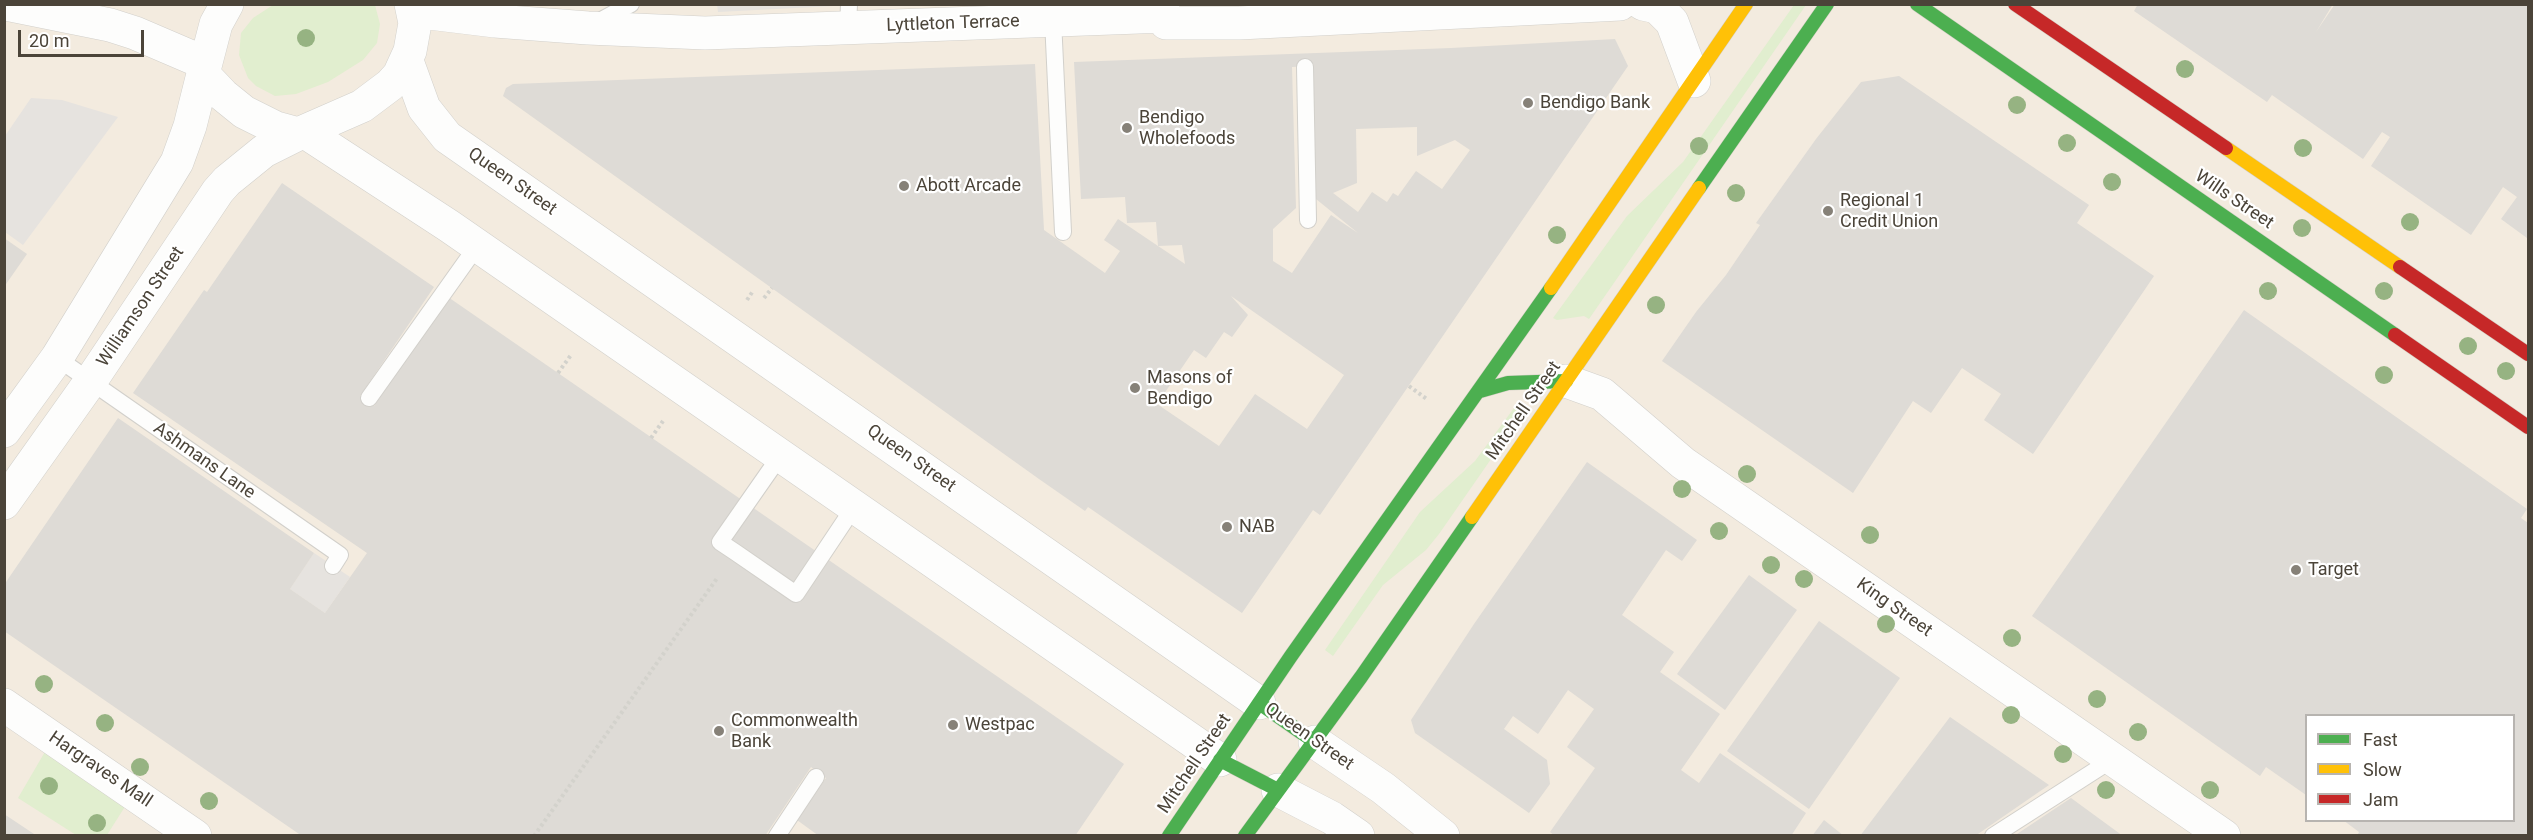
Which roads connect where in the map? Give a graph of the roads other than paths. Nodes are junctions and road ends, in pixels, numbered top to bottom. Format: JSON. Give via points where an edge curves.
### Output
{"nodes":[{"id":1,"x":6,"y":4,"type":"edge"},
{"id":2,"x":227,"y":4,"type":"edge"},
{"id":3,"x":631,"y":4,"type":"edge"},
{"id":4,"x":1620,"y":4,"type":"edge"},
{"id":5,"x":1643,"y":4,"type":"edge"},
{"id":6,"x":1746,"y":4,"type":"edge"},
{"id":7,"x":1827,"y":4,"type":"edge"},
{"id":8,"x":1917,"y":4,"type":"edge"},
{"id":9,"x":2015,"y":4,"type":"edge"},
{"id":10,"x":1650,"y":5,"type":"edge"},
{"id":11,"x":412,"y":8,"type":"edge"},
{"id":12,"x":1166,"y":10,"type":"edge"},
{"id":13,"x":962,"y":14,"type":"edge"},
{"id":14,"x":849,"y":16,"type":"edge"},
{"id":15,"x":1053,"y":20,"type":"junction"},
{"id":16,"x":495,"y":21,"type":"junction"},
{"id":17,"x":588,"y":28,"type":"junction"},
{"id":18,"x":408,"y":56,"type":"junction"},
{"id":19,"x":1305,"y":67,"type":"dead end"},
{"id":20,"x":204,"y":69,"type":"junction"},
{"id":21,"x":1694,"y":81,"type":"junction"},
{"id":22,"x":302,"y":133,"type":"junction"},
{"id":23,"x":1308,"y":220,"type":"dead end"},
{"id":24,"x":1063,"y":232,"type":"dead end"},
{"id":25,"x":477,"y":246,"type":"junction"},
{"id":26,"x":2529,"y":354,"type":"edge"},
{"id":27,"x":57,"y":358,"type":"junction"},
{"id":28,"x":1566,"y":381,"type":"junction"},
{"id":29,"x":90,"y":382,"type":"junction"},
{"id":30,"x":1480,"y":391,"type":"junction"},
{"id":31,"x":369,"y":398,"type":"dead end"},
{"id":32,"x":2529,"y":427,"type":"edge"},
{"id":33,"x":4,"y":431,"type":"edge"},
{"id":34,"x":780,"y":456,"type":"junction"},
{"id":35,"x":4,"y":503,"type":"edge"},
{"id":36,"x":854,"y":507,"type":"junction"},
{"id":37,"x":333,"y":566,"type":"dead end"},
{"id":38,"x":1259,"y":703,"type":"junction"},
{"id":39,"x":4,"y":705,"type":"edge"},
{"id":40,"x":1315,"y":742,"type":"junction"},
{"id":41,"x":2113,"y":759,"type":"junction"},
{"id":42,"x":1220,"y":760,"type":"junction"},
{"id":43,"x":816,"y":777,"type":"dead end"},
{"id":44,"x":1278,"y":790,"type":"junction"},
{"id":45,"x":783,"y":834,"type":"edge"},
{"id":46,"x":195,"y":836,"type":"edge"},
{"id":47,"x":1169,"y":836,"type":"edge"},
{"id":48,"x":1245,"y":836,"type":"edge"},
{"id":49,"x":1358,"y":836,"type":"edge"},
{"id":50,"x":1443,"y":836,"type":"edge"},
{"id":51,"x":1993,"y":836,"type":"edge"},
{"id":52,"x":2224,"y":836,"type":"edge"}],
"edges":[{"from":1,"to":20,"type":"street","via":[[118,28]]},
{"from":2,"to":20,"type":"street","via":[[216,24]]},
{"from":3,"to":17,"type":"lane"},
{"from":4,"to":12,"type":"street","name":"Lyttleton Terrace","via":[[1305,30],[1166,23]]},
{"from":5,"to":10,"type":"street"},
{"from":6,"to":21,"type":"street","name":"Mitchell Street"},
{"from":7,"to":28,"type":"street","name":"Mitchell Street"},
{"from":8,"to":32,"type":"street","name":"Wills Street"},
{"from":9,"to":26,"type":"street"},
{"from":10,"to":21,"type":"street","via":[[1672,22]]},
{"from":11,"to":16,"type":"street","name":"Lyttleton Terrace"},
{"from":11,"to":18,"type":"street","via":[[413,36]]},
{"from":12,"to":15,"type":"street","name":"Lyttleton Terrace"},
{"from":13,"to":14,"type":"street","name":"Lyttleton Terrace"},
{"from":13,"to":15,"type":"street","name":"Lyttleton Terrace"},
{"from":14,"to":17,"type":"street","name":"Lyttleton Terrace","via":[[705,33]]},
{"from":15,"to":24,"type":"lane"},
{"from":16,"to":17,"type":"street","name":"Lyttleton Terrace"},
{"from":16,"to":18,"type":"street","name":"Lyttleton Terrace"},
{"from":18,"to":22,"type":"street","name":"Williamson Street","via":[[399,75],[380,95]]},
{"from":18,"to":38,"type":"street","name":"Queen Street","via":[[424,108],[447,137]]},
{"from":19,"to":23,"type":"lane"},
{"from":20,"to":22,"type":"street","via":[[223,95],[244,112],[276,128]]},
{"from":20,"to":27,"type":"street","via":[[177,162]]},
{"from":21,"to":30,"type":"street","name":"Mitchell Street"},
{"from":22,"to":25,"type":"street"},
{"from":22,"to":29,"type":"street","name":"Williamson Street","via":[[264,151],[223,186]]},
{"from":25,"to":31,"type":"lane"},
{"from":25,"to":34,"type":"street"},
{"from":27,"to":29,"type":"lane","name":"Ashmans Lane"},
{"from":27,"to":33,"type":"street"},
{"from":28,"to":30,"type":"street","via":[[1508,383]]},
{"from":28,"to":40,"type":"street","name":"Mitchell Street"},
{"from":28,"to":41,"type":"street","name":"King Street","via":[[1602,394],[1683,463]]},
{"from":29,"to":35,"type":"street","name":"Williamson Street"},
{"from":29,"to":37,"type":"lane","name":"Ashmans Lane","via":[[340,555]]},
{"from":30,"to":38,"type":"street","name":"Mitchell Street"},
{"from":34,"to":36,"type":"street"},
{"from":34,"to":36,"type":"lane","via":[[720,542],[796,594]]},
{"from":36,"to":42,"type":"street"},
{"from":38,"to":40,"type":"street","name":"Queen Street"},
{"from":38,"to":42,"type":"street","name":"Mitchell Street"},
{"from":39,"to":46,"type":"street","name":"Hargraves Mall"},
{"from":40,"to":44,"type":"street","name":"Mitchell Street"},
{"from":40,"to":50,"type":"street","name":"Queen Street"},
{"from":41,"to":51,"type":"lane"},
{"from":41,"to":52,"type":"street","name":"King Street"},
{"from":42,"to":44,"type":"street"},
{"from":42,"to":47,"type":"street","name":"Mitchell Street"},
{"from":43,"to":45,"type":"lane"},
{"from":44,"to":48,"type":"street","name":"Mitchell Street"},
{"from":44,"to":49,"type":"street"}]}
